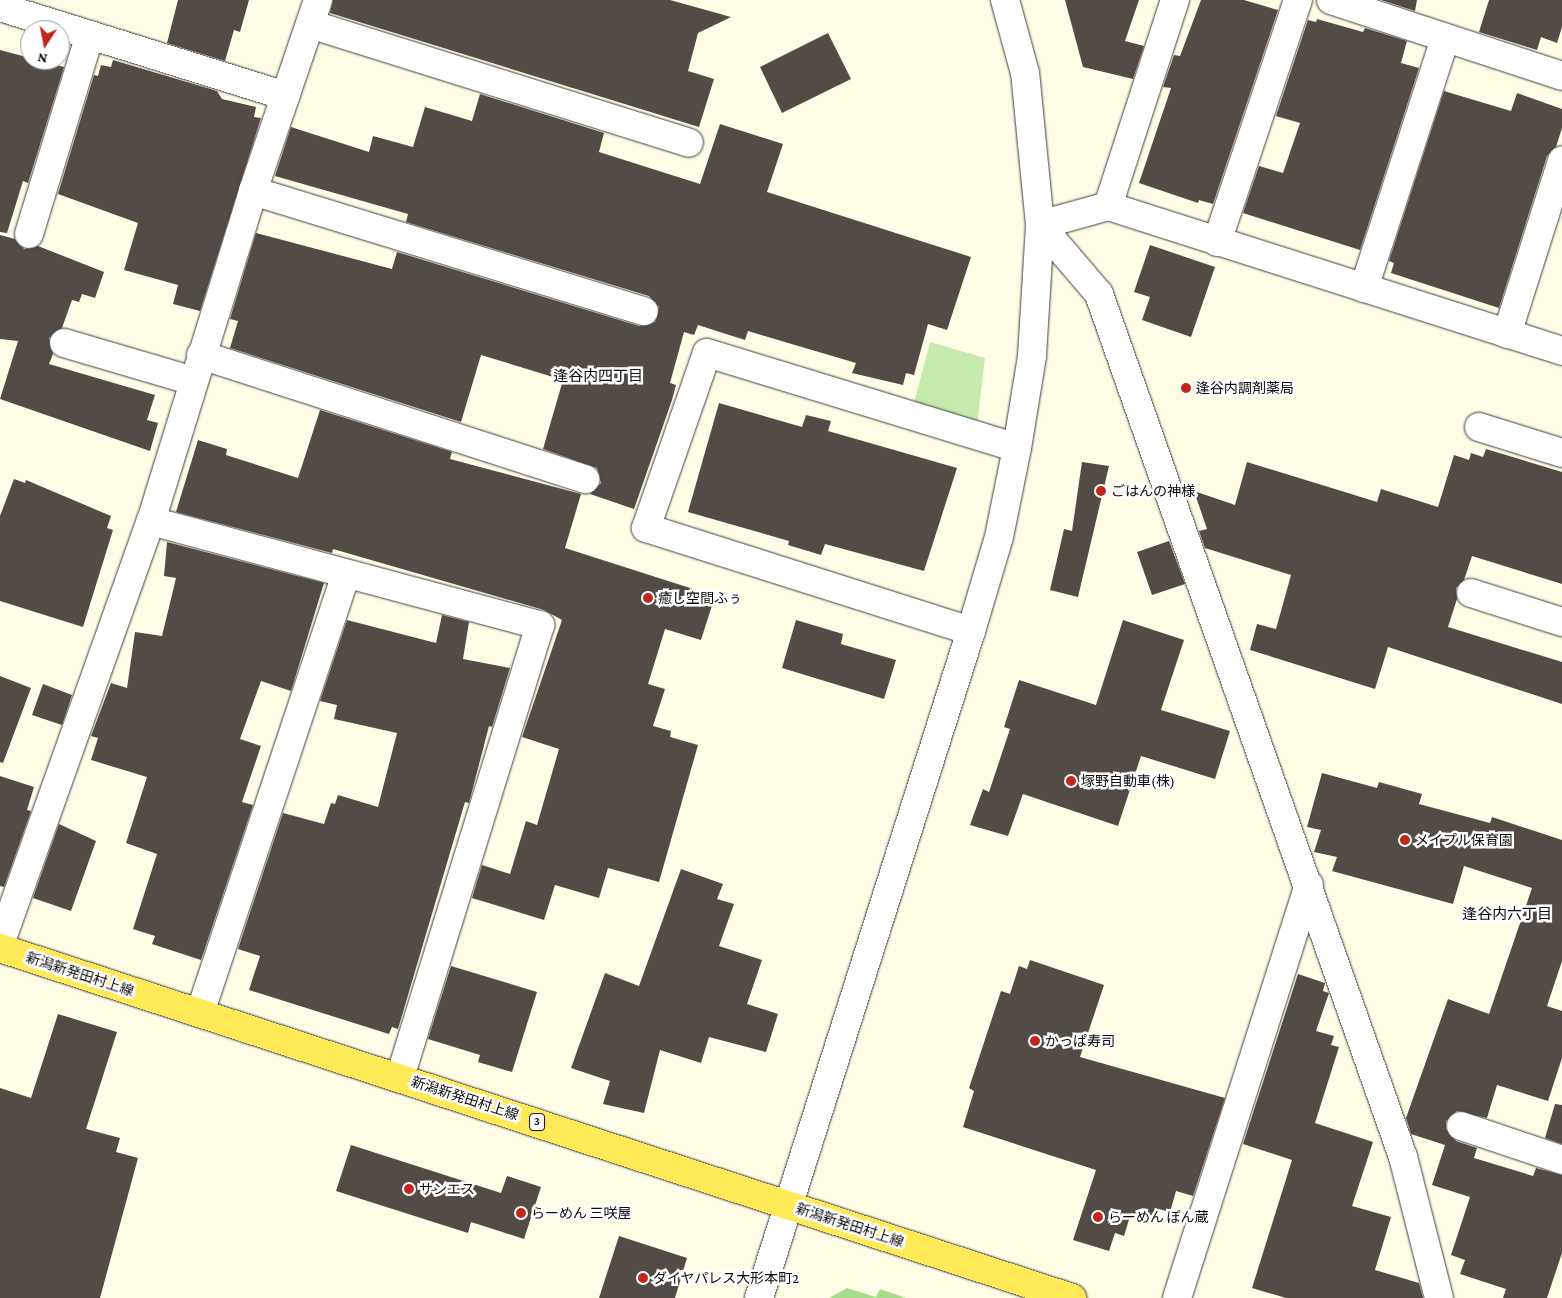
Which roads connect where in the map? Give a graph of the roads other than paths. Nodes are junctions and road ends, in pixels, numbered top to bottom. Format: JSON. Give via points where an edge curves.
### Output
{"nodes":[{"id":1,"x":1005,"y":0,"type":"edge"},
{"id":2,"x":1175,"y":0,"type":"edge"},
{"id":3,"x":1298,"y":0,"type":"edge"},
{"id":4,"x":1331,"y":0,"type":"edge"},
{"id":5,"x":0,"y":7,"type":"edge"},
{"id":6,"x":314,"y":12,"type":"edge"},
{"id":7,"x":90,"y":35,"type":"junction"},
{"id":8,"x":1446,"y":38,"type":"junction"},
{"id":9,"x":1562,"y":76,"type":"edge"},
{"id":10,"x":285,"y":96,"type":"junction"},
{"id":11,"x":689,"y":143,"type":"dead end"},
{"id":12,"x":1562,"y":161,"type":"edge"},
{"id":13,"x":253,"y":191,"type":"junction"},
{"id":14,"x":1108,"y":206,"type":"junction"},
{"id":15,"x":1040,"y":225,"type":"junction"},
{"id":16,"x":29,"y":234,"type":"dead end"},
{"id":17,"x":1217,"y":242,"type":"junction"},
{"id":18,"x":1364,"y":288,"type":"junction"},
{"id":19,"x":644,"y":311,"type":"dead end"},
{"id":20,"x":1507,"y":334,"type":"junction"},
{"id":21,"x":64,"y":343,"type":"dead end"},
{"id":22,"x":1562,"y":351,"type":"edge"},
{"id":23,"x":201,"y":355,"type":"junction"},
{"id":24,"x":193,"y":381,"type":"junction"},
{"id":25,"x":1479,"y":427,"type":"dead end"},
{"id":26,"x":1017,"y":448,"type":"junction"},
{"id":27,"x":1562,"y":453,"type":"edge"},
{"id":28,"x":586,"y":479,"type":"dead end"},
{"id":29,"x":151,"y":521,"type":"junction"},
{"id":30,"x":346,"y":574,"type":"junction"},
{"id":31,"x":1471,"y":593,"type":"dead end"},
{"id":32,"x":1562,"y":622,"type":"edge"},
{"id":33,"x":971,"y":631,"type":"junction"},
{"id":34,"x":1309,"y":885,"type":"junction"},
{"id":35,"x":0,"y":944,"type":"edge"},
{"id":36,"x":0,"y":948,"type":"edge"},
{"id":37,"x":200,"y":1013,"type":"junction"},
{"id":38,"x":400,"y":1077,"type":"junction"},
{"id":39,"x":1461,"y":1126,"type":"dead end"},
{"id":40,"x":1562,"y":1160,"type":"edge"},
{"id":41,"x":791,"y":1205,"type":"junction"},
{"id":42,"x":759,"y":1298,"type":"edge"},
{"id":43,"x":1072,"y":1298,"type":"edge"},
{"id":44,"x":1177,"y":1298,"type":"edge"},
{"id":45,"x":1439,"y":1298,"type":"edge"}],
"edges":[{"from":1,"to":15,"type":"street","via":[[1025,73]]},
{"from":2,"to":14,"type":"street"},
{"from":3,"to":17,"type":"street"},
{"from":4,"to":8,"type":"street"},
{"from":5,"to":7,"type":"street"},
{"from":6,"to":10,"type":"street"},
{"from":6,"to":11,"type":"street"},
{"from":7,"to":10,"type":"street"},
{"from":7,"to":16,"type":"street"},
{"from":8,"to":9,"type":"street"},
{"from":8,"to":18,"type":"street"},
{"from":10,"to":13,"type":"street"},
{"from":12,"to":20,"type":"street"},
{"from":13,"to":19,"type":"street"},
{"from":13,"to":23,"type":"street"},
{"from":14,"to":15,"type":"street"},
{"from":14,"to":17,"type":"street"},
{"from":15,"to":26,"type":"street","via":[[1032,356]]},
{"from":15,"to":34,"type":"street","via":[[1099,294]]},
{"from":17,"to":18,"type":"street"},
{"from":18,"to":20,"type":"street"},
{"from":20,"to":22,"type":"street"},
{"from":21,"to":24,"type":"street"},
{"from":23,"to":24,"type":"street"},
{"from":23,"to":28,"type":"street"},
{"from":24,"to":29,"type":"street"},
{"from":25,"to":27,"type":"street"},
{"from":26,"to":33,"type":"street","via":[[999,537]]},
{"from":26,"to":33,"type":"street","via":[[707,353],[646,528]]},
{"from":29,"to":30,"type":"street"},
{"from":29,"to":35,"type":"street"},
{"from":30,"to":37,"type":"street"},
{"from":30,"to":38,"type":"street","via":[[540,625]]},
{"from":31,"to":32,"type":"street"},
{"from":33,"to":41,"type":"street"},
{"from":34,"to":44,"type":"street"},
{"from":34,"to":45,"type":"street","via":[[1403,1157]]},
{"from":36,"to":37,"type":"main road","name":"新潟新発田村上線","number":"3"},
{"from":37,"to":38,"type":"main road","name":"新潟新発田村上線","number":"3"},
{"from":38,"to":41,"type":"main road","name":"新潟新発田村上線","number":"3"},
{"from":39,"to":40,"type":"street"},
{"from":41,"to":42,"type":"street"},
{"from":41,"to":43,"type":"main road","name":"新潟新発田村上線","number":"3"}]}
